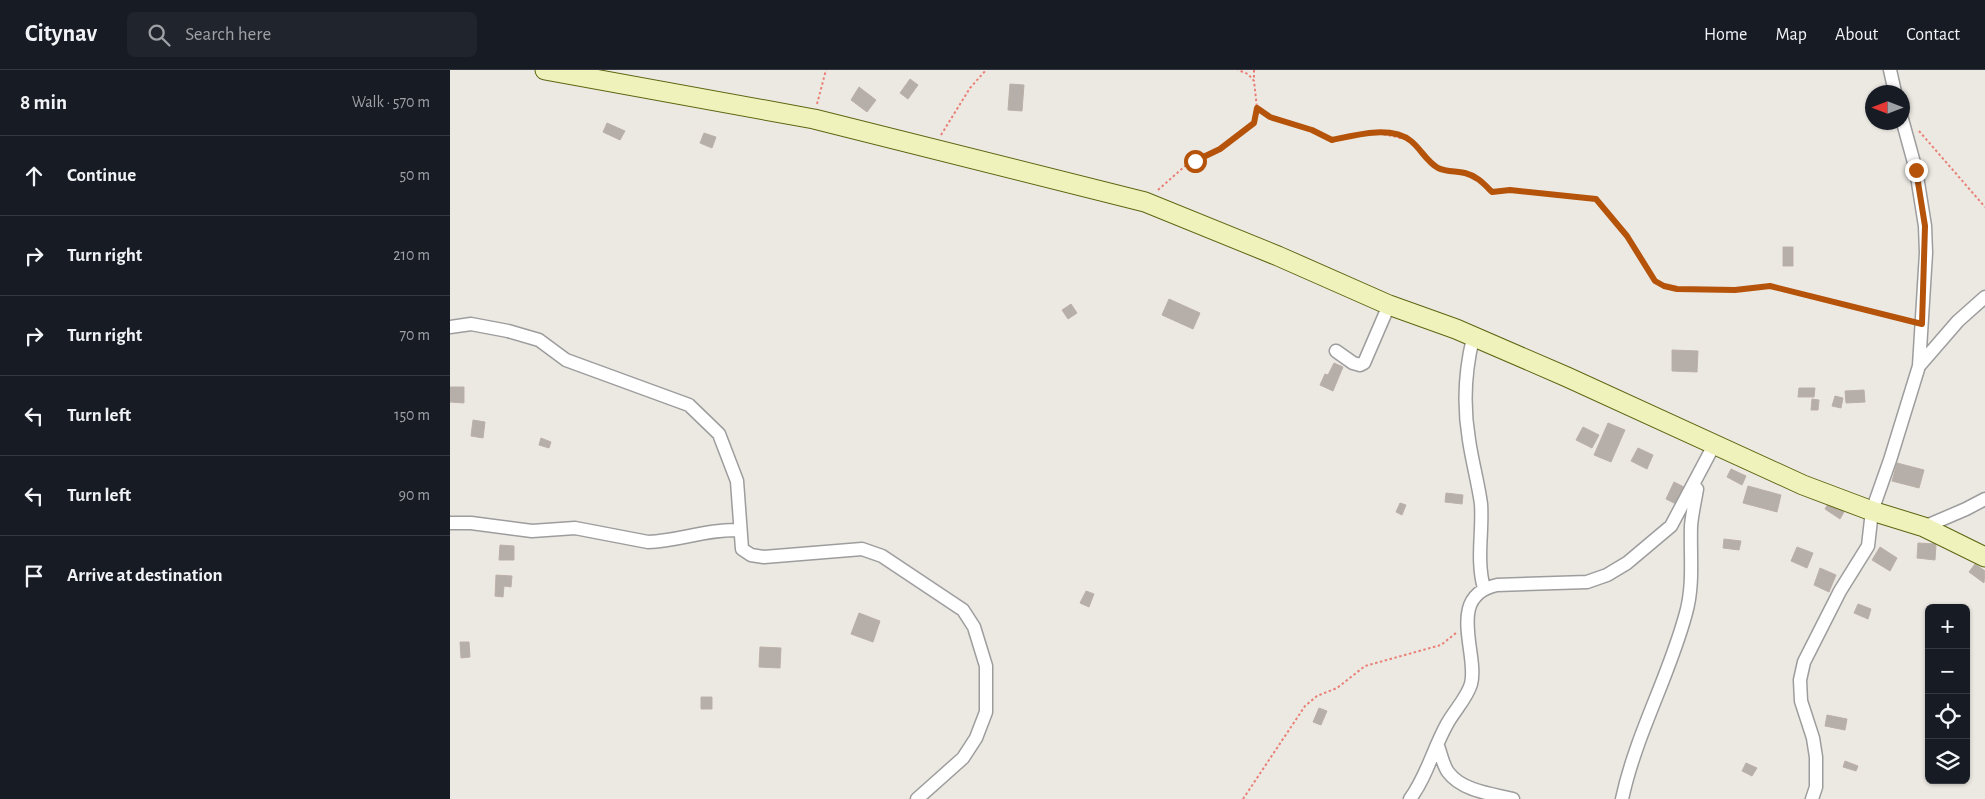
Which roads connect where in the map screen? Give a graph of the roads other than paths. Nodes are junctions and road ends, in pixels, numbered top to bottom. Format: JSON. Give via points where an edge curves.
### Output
{"nodes":[{"id":1,"x":545,"y":70,"type":"edge"},
{"id":2,"x":1890,"y":70,"type":"edge"},
{"id":3,"x":1893,"y":85,"type":"edge"},
{"id":4,"x":1909,"y":130,"type":"edge"},
{"id":5,"x":1985,"y":297,"type":"edge"},
{"id":6,"x":1389,"y":305,"type":"junction"},
{"id":7,"x":450,"y":327,"type":"edge"},
{"id":8,"x":1474,"y":338,"type":"junction"},
{"id":9,"x":1336,"y":351,"type":"dead end"},
{"id":10,"x":1919,"y":366,"type":"junction"},
{"id":11,"x":1714,"y":445,"type":"junction"},
{"id":12,"x":1701,"y":470,"type":"junction"},
{"id":13,"x":1985,"y":499,"type":"edge"},
{"id":14,"x":1872,"y":511,"type":"junction"},
{"id":15,"x":450,"y":523,"type":"edge"},
{"id":16,"x":1924,"y":527,"type":"junction"},
{"id":17,"x":740,"y":530,"type":"junction"},
{"id":18,"x":1985,"y":557,"type":"edge"},
{"id":19,"x":1484,"y":588,"type":"junction"},
{"id":20,"x":1438,"y":746,"type":"junction"},
{"id":21,"x":917,"y":799,"type":"edge"},
{"id":22,"x":1410,"y":799,"type":"edge"},
{"id":23,"x":1513,"y":799,"type":"edge"},
{"id":24,"x":1622,"y":799,"type":"edge"},
{"id":25,"x":1812,"y":799,"type":"edge"}],
"edges":[{"from":1,"to":6,"type":"main road","via":[[814,119],[1145,202]]},
{"from":2,"to":3,"type":"street"},
{"from":4,"to":10,"type":"street","via":[[1925,226]]},
{"from":5,"to":10,"type":"street","via":[[1958,321]]},
{"from":6,"to":8,"type":"main road"},
{"from":6,"to":9,"type":"street","via":[[1364,363],[1353,363]]},
{"from":7,"to":17,"type":"street","via":[[472,324],[539,340],[566,360],[689,405],[719,434],[737,481]]},
{"from":8,"to":11,"type":"main road"},
{"from":8,"to":19,"type":"street","via":[[1468,360],[1466,409],[1481,504],[1480,567]]},
{"from":10,"to":14,"type":"street"},
{"from":11,"to":12,"type":"street"},
{"from":11,"to":14,"type":"main road"},
{"from":12,"to":19,"type":"street","via":[[1672,526],[1607,575],[1587,582],[1518,583]]},
{"from":12,"to":24,"type":"street","via":[[1691,526],[1692,561],[1686,612],[1670,666],[1636,744]]},
{"from":13,"to":16,"type":"street"},
{"from":14,"to":16,"type":"main road"},
{"from":14,"to":25,"type":"street","via":[[1868,546],[1817,634],[1800,680],[1801,701],[1816,756],[1816,787]]},
{"from":15,"to":17,"type":"street","via":[[532,531],[575,528],[648,542],[714,530]]},
{"from":16,"to":18,"type":"main road"},
{"from":17,"to":21,"type":"street","via":[[742,548],[751,555],[764,557],[862,549],[882,556],[963,610],[974,627],[986,666],[986,712],[976,738],[963,758]]},
{"from":19,"to":20,"type":"street","via":[[1471,604],[1468,622],[1473,676],[1470,687],[1448,721]]},
{"from":20,"to":22,"type":"street","via":[[1422,783]]},
{"from":20,"to":23,"type":"street","via":[[1448,771],[1457,780],[1484,792]]}]}
